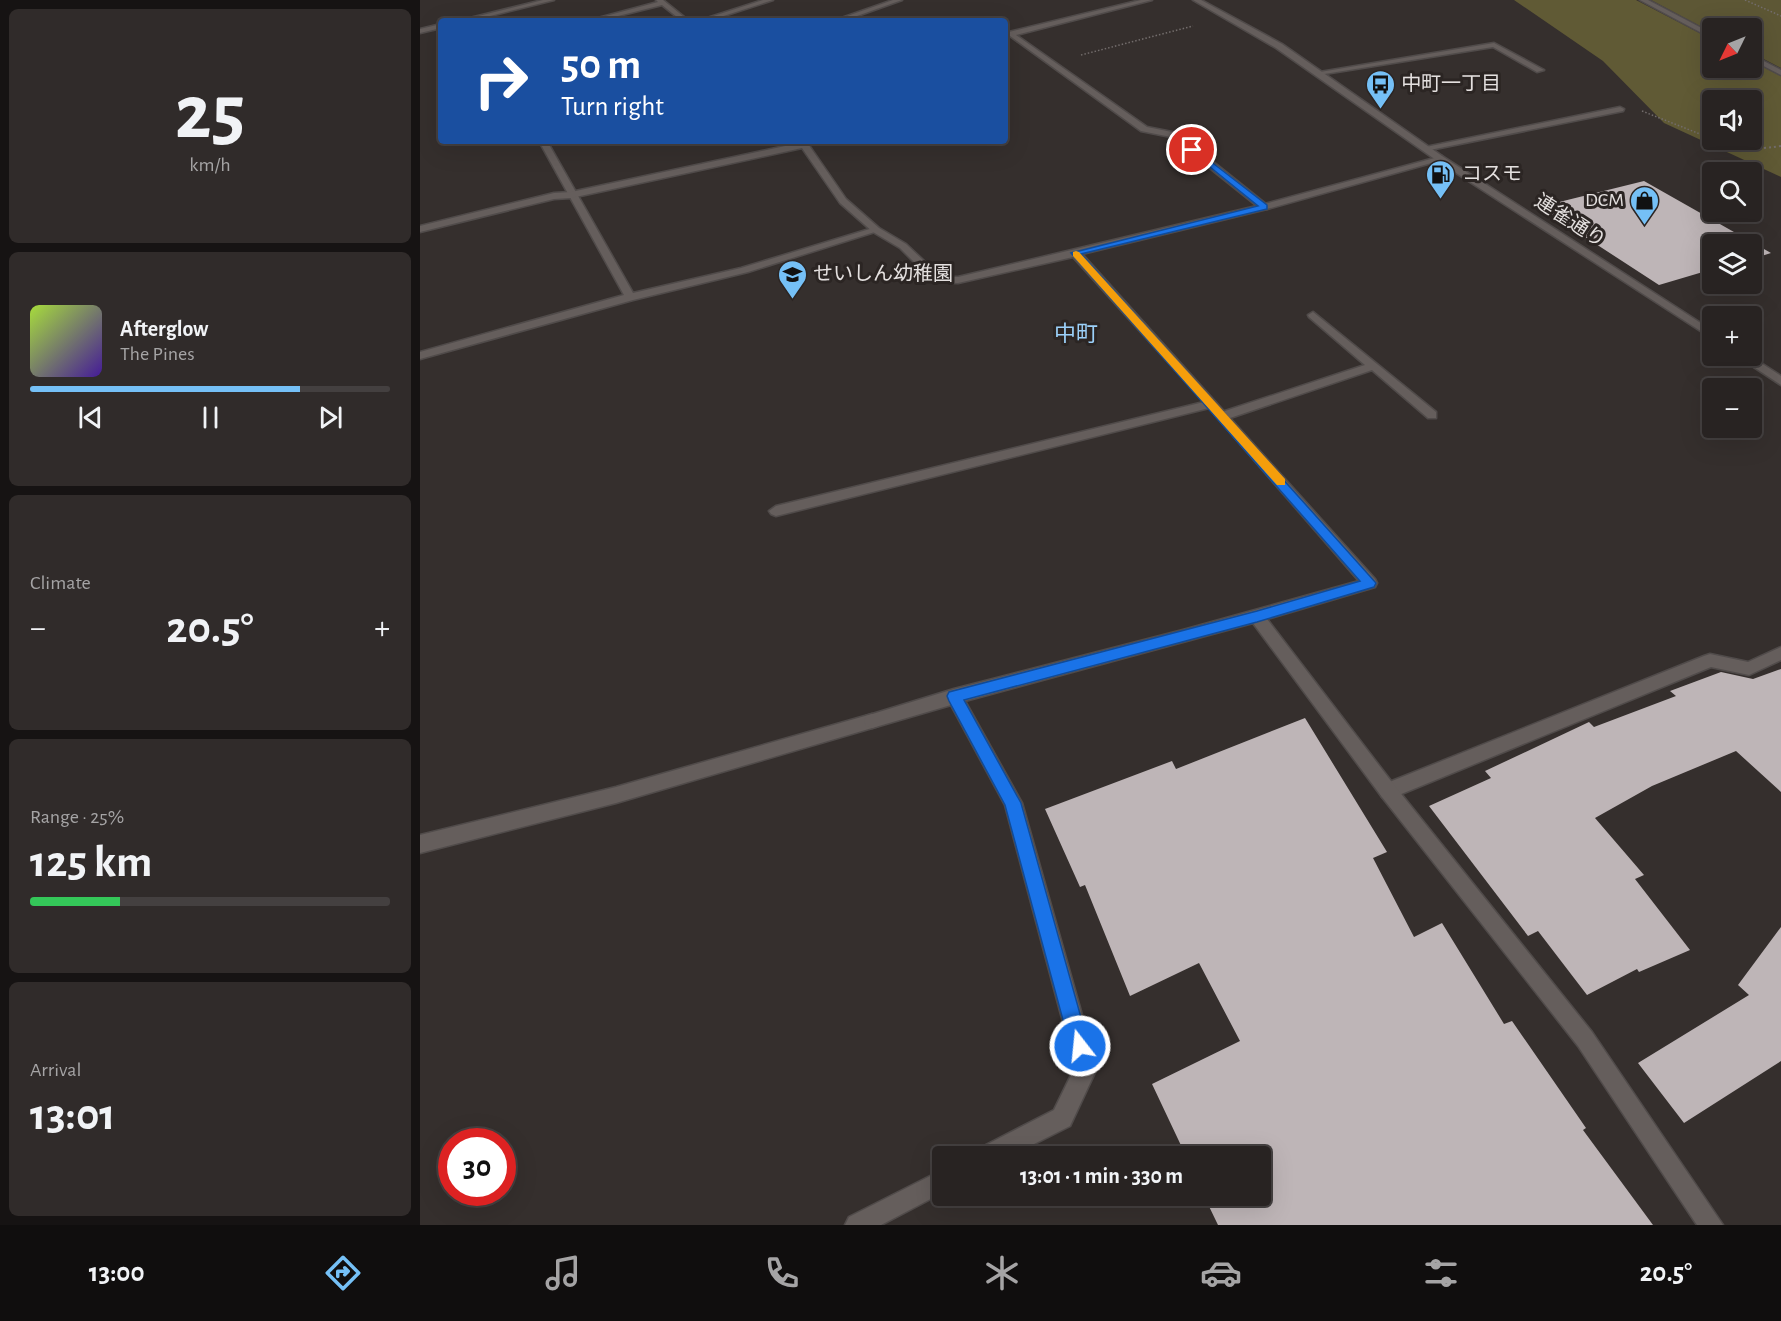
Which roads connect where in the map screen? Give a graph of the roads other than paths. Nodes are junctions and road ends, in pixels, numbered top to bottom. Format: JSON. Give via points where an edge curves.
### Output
{"nodes":[{"id":1,"x":551,"y":0,"type":"edge"},
{"id":2,"x":770,"y":0,"type":"edge"},
{"id":3,"x":899,"y":0,"type":"edge"},
{"id":4,"x":1149,"y":0,"type":"edge"},
{"id":5,"x":1196,"y":0,"type":"edge"},
{"id":6,"x":1643,"y":0,"type":"edge"},
{"id":7,"x":661,"y":2,"type":"edge"},
{"id":8,"x":471,"y":18,"type":"edge"},
{"id":9,"x":601,"y":18,"type":"edge"},
{"id":10,"x":682,"y":18,"type":"edge"},
{"id":11,"x":711,"y":18,"type":"edge"},
{"id":12,"x":845,"y":18,"type":"edge"},
{"id":13,"x":438,"y":27,"type":"edge"},
{"id":14,"x":420,"y":31,"type":"edge"},
{"id":15,"x":1702,"y":31,"type":"edge"},
{"id":16,"x":1008,"y":34,"type":"edge"},
{"id":17,"x":1762,"y":63,"type":"edge"},
{"id":18,"x":1540,"y":70,"type":"dead end"},
{"id":19,"x":1318,"y":73,"type":"junction"},
{"id":20,"x":1781,"y":73,"type":"edge"},
{"id":21,"x":1620,"y":109,"type":"road end"},
{"id":22,"x":545,"y":144,"type":"edge"},
{"id":23,"x":799,"y":144,"type":"edge"},
{"id":24,"x":804,"y":144,"type":"edge"},
{"id":25,"x":1425,"y":148,"type":"junction"},
{"id":26,"x":1439,"y":158,"type":"junction"},
{"id":27,"x":572,"y":195,"type":"junction"},
{"id":28,"x":1264,"y":207,"type":"junction"},
{"id":29,"x":420,"y":229,"type":"edge"},
{"id":30,"x":876,"y":230,"type":"junction"},
{"id":31,"x":1075,"y":253,"type":"junction"},
{"id":32,"x":630,"y":297,"type":"junction"},
{"id":33,"x":1313,"y":315,"type":"dead end"},
{"id":34,"x":1702,"y":329,"type":"edge"},
{"id":35,"x":420,"y":356,"type":"edge"},
{"id":36,"x":1373,"y":366,"type":"junction"},
{"id":37,"x":1758,"y":366,"type":"edge"},
{"id":38,"x":1781,"y":381,"type":"edge"},
{"id":39,"x":1212,"y":404,"type":"junction"},
{"id":40,"x":1432,"y":415,"type":"dead end"},
{"id":41,"x":1223,"y":416,"type":"junction"},
{"id":42,"x":776,"y":511,"type":"dead end"},
{"id":43,"x":1257,"y":617,"type":"junction"},
{"id":44,"x":1781,"y":653,"type":"edge"},
{"id":45,"x":954,"y":696,"type":"junction"},
{"id":46,"x":1388,"y":791,"type":"junction"},
{"id":47,"x":420,"y":844,"type":"edge"},
{"id":48,"x":1007,"y":1146,"type":"edge"},
{"id":49,"x":932,"y":1186,"type":"edge"},
{"id":50,"x":857,"y":1225,"type":"edge"},
{"id":51,"x":1711,"y":1225,"type":"edge"}],
"edges":[{"from":1,"to":8,"type":"street"},
{"from":2,"to":11,"type":"street"},
{"from":3,"to":12,"type":"street"},
{"from":4,"to":16,"type":"street"},
{"from":5,"to":19,"type":"street","name":"連雀通り","via":[[1280,46]]},
{"from":6,"to":15,"type":"street"},
{"from":7,"to":9,"type":"street"},
{"from":7,"to":10,"type":"street"},
{"from":13,"to":14,"type":"street"},
{"from":16,"to":28,"type":"street","via":[[1144,129],[1174,135]]},
{"from":17,"to":20,"type":"street"},
{"from":18,"to":19,"type":"street","via":[[1494,45]]},
{"from":19,"to":25,"type":"street","name":"連雀通り"},
{"from":21,"to":25,"type":"street"},
{"from":22,"to":27,"type":"street"},
{"from":23,"to":27,"type":"street"},
{"from":24,"to":30,"type":"street","via":[[843,201]]},
{"from":25,"to":26,"type":"street","name":"連雀通り"},
{"from":26,"to":28,"type":"street"},
{"from":26,"to":34,"type":"street","name":"連雀通り"},
{"from":27,"to":29,"type":"street"},
{"from":27,"to":32,"type":"street"},
{"from":28,"to":31,"type":"street"},
{"from":30,"to":31,"type":"street","via":[[903,246],[938,280],[958,280]]},
{"from":30,"to":32,"type":"street","via":[[744,270]]},
{"from":31,"to":39,"type":"street"},
{"from":32,"to":35,"type":"street"},
{"from":33,"to":36,"type":"street"},
{"from":36,"to":40,"type":"street"},
{"from":36,"to":41,"type":"street"},
{"from":37,"to":38,"type":"street"},
{"from":39,"to":41,"type":"street"},
{"from":39,"to":42,"type":"street"},
{"from":41,"to":43,"type":"street","via":[[1370,583]]},
{"from":43,"to":45,"type":"street"},
{"from":43,"to":46,"type":"street"},
{"from":44,"to":46,"type":"street","via":[[1749,669],[1710,660]]},
{"from":45,"to":47,"type":"street","via":[[616,795]]},
{"from":45,"to":48,"type":"street","via":[[1013,803],[1086,1068],[1062,1118]]},
{"from":46,"to":51,"type":"street","via":[[1585,1039]]},
{"from":49,"to":50,"type":"street"}]}
